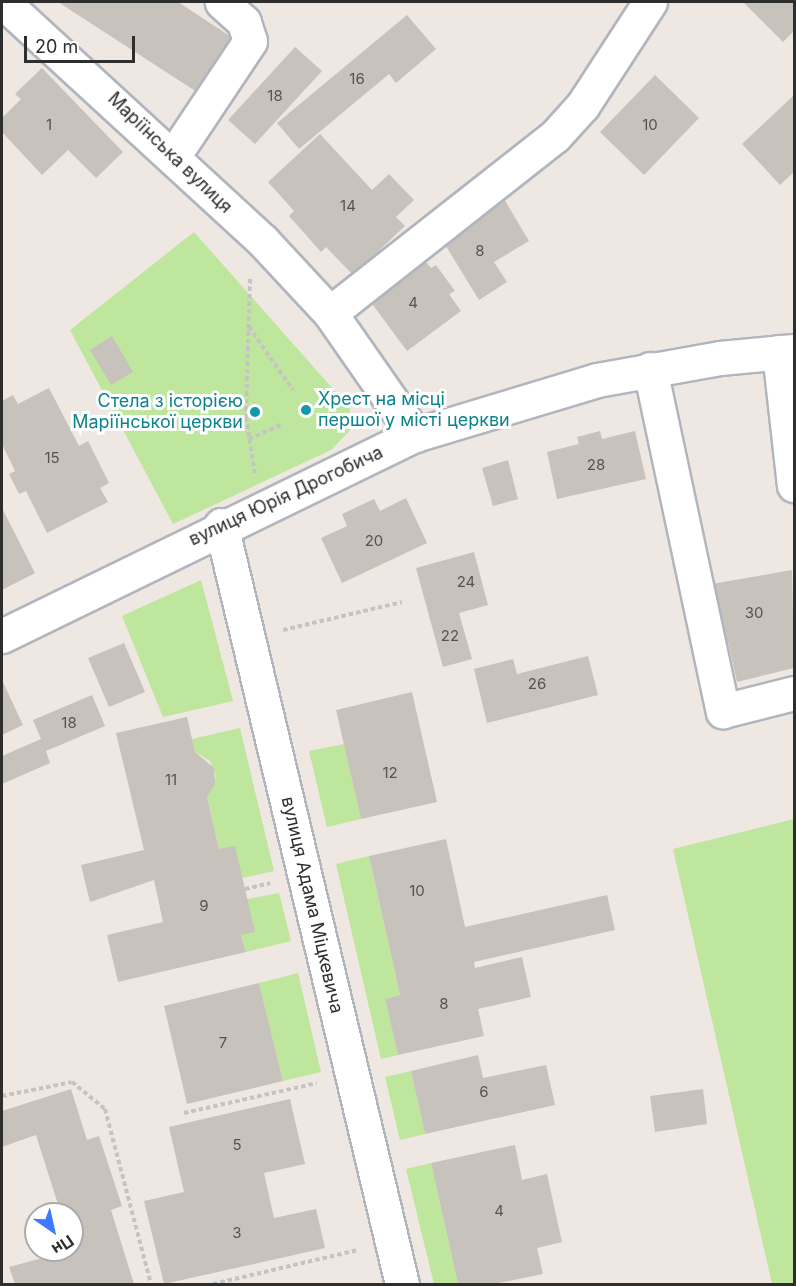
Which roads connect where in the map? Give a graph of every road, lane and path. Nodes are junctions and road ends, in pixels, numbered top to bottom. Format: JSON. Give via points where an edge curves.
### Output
{"nodes":[{"id":1,"x":3,"y":2,"type":"edge"},
{"id":2,"x":222,"y":2,"type":"edge"},
{"id":3,"x":650,"y":2,"type":"edge"},
{"id":4,"x":174,"y":155,"type":"junction"},
{"id":5,"x":249,"y":281,"type":"dead end"},
{"id":6,"x":330,"y":313,"type":"junction"},
{"id":7,"x":248,"y":326,"type":"junction"},
{"id":8,"x":787,"y":351,"type":"edge"},
{"id":9,"x":650,"y":369,"type":"junction"},
{"id":10,"x":293,"y":390,"type":"dead end"},
{"id":11,"x":283,"y":424,"type":"dead end"},
{"id":12,"x":415,"y":435,"type":"junction"},
{"id":13,"x":249,"y":439,"type":"junction"},
{"id":14,"x":256,"y":478,"type":"dead end"},
{"id":15,"x":795,"y":485,"type":"edge"},
{"id":16,"x":221,"y":525,"type":"junction"},
{"id":17,"x":402,"y":602,"type":"dead end"},
{"id":18,"x":278,"y":632,"type":"dead end"},
{"id":19,"x":2,"y":636,"type":"edge"},
{"id":20,"x":795,"y":693,"type":"edge"},
{"id":21,"x":277,"y":882,"type":"dead end"},
{"id":22,"x":245,"y":889,"type":"dead end"},
{"id":23,"x":324,"y":1081,"type":"dead end"},
{"id":24,"x":2,"y":1096,"type":"edge"},
{"id":25,"x":184,"y":1113,"type":"dead end"},
{"id":26,"x":368,"y":1248,"type":"dead end"},
{"id":27,"x":151,"y":1284,"type":"edge"},
{"id":28,"x":213,"y":1284,"type":"edge"},
{"id":29,"x":402,"y":1284,"type":"edge"}],
"edges":[{"from":1,"to":4,"type":"street","name":"Маріїнська вулиця"},
{"from":2,"to":4,"type":"street","via":[[244,22],[250,41]]},
{"from":3,"to":6,"type":"street","via":[[583,105],[555,136]]},
{"from":4,"to":6,"type":"street","name":"Маріїнська вулиця"},
{"from":5,"to":7,"type":"path"},
{"from":6,"to":12,"type":"street","name":"Маріїнська вулиця"},
{"from":7,"to":10,"type":"path"},
{"from":7,"to":13,"type":"path"},
{"from":8,"to":9,"type":"street","name":"вулиця Юрія Дрогобича"},
{"from":8,"to":15,"type":"street"},
{"from":9,"to":12,"type":"street","name":"вулиця Юрія Дрогобича","via":[[501,406]]},
{"from":9,"to":20,"type":"street","via":[[723,711]]},
{"from":11,"to":13,"type":"path"},
{"from":12,"to":16,"type":"street","name":"вулиця Юрія Дрогобича"},
{"from":13,"to":14,"type":"path"},
{"from":16,"to":19,"type":"street","name":"вулиця Юрія Дрогобича"},
{"from":16,"to":29,"type":"street","name":"вулиця Адама Міцкевича"},
{"from":17,"to":18,"type":"path"},
{"from":21,"to":22,"type":"path"},
{"from":23,"to":25,"type":"path"},
{"from":24,"to":27,"type":"path","via":[[72,1082],[105,1109]]},
{"from":26,"to":28,"type":"path"}]}
